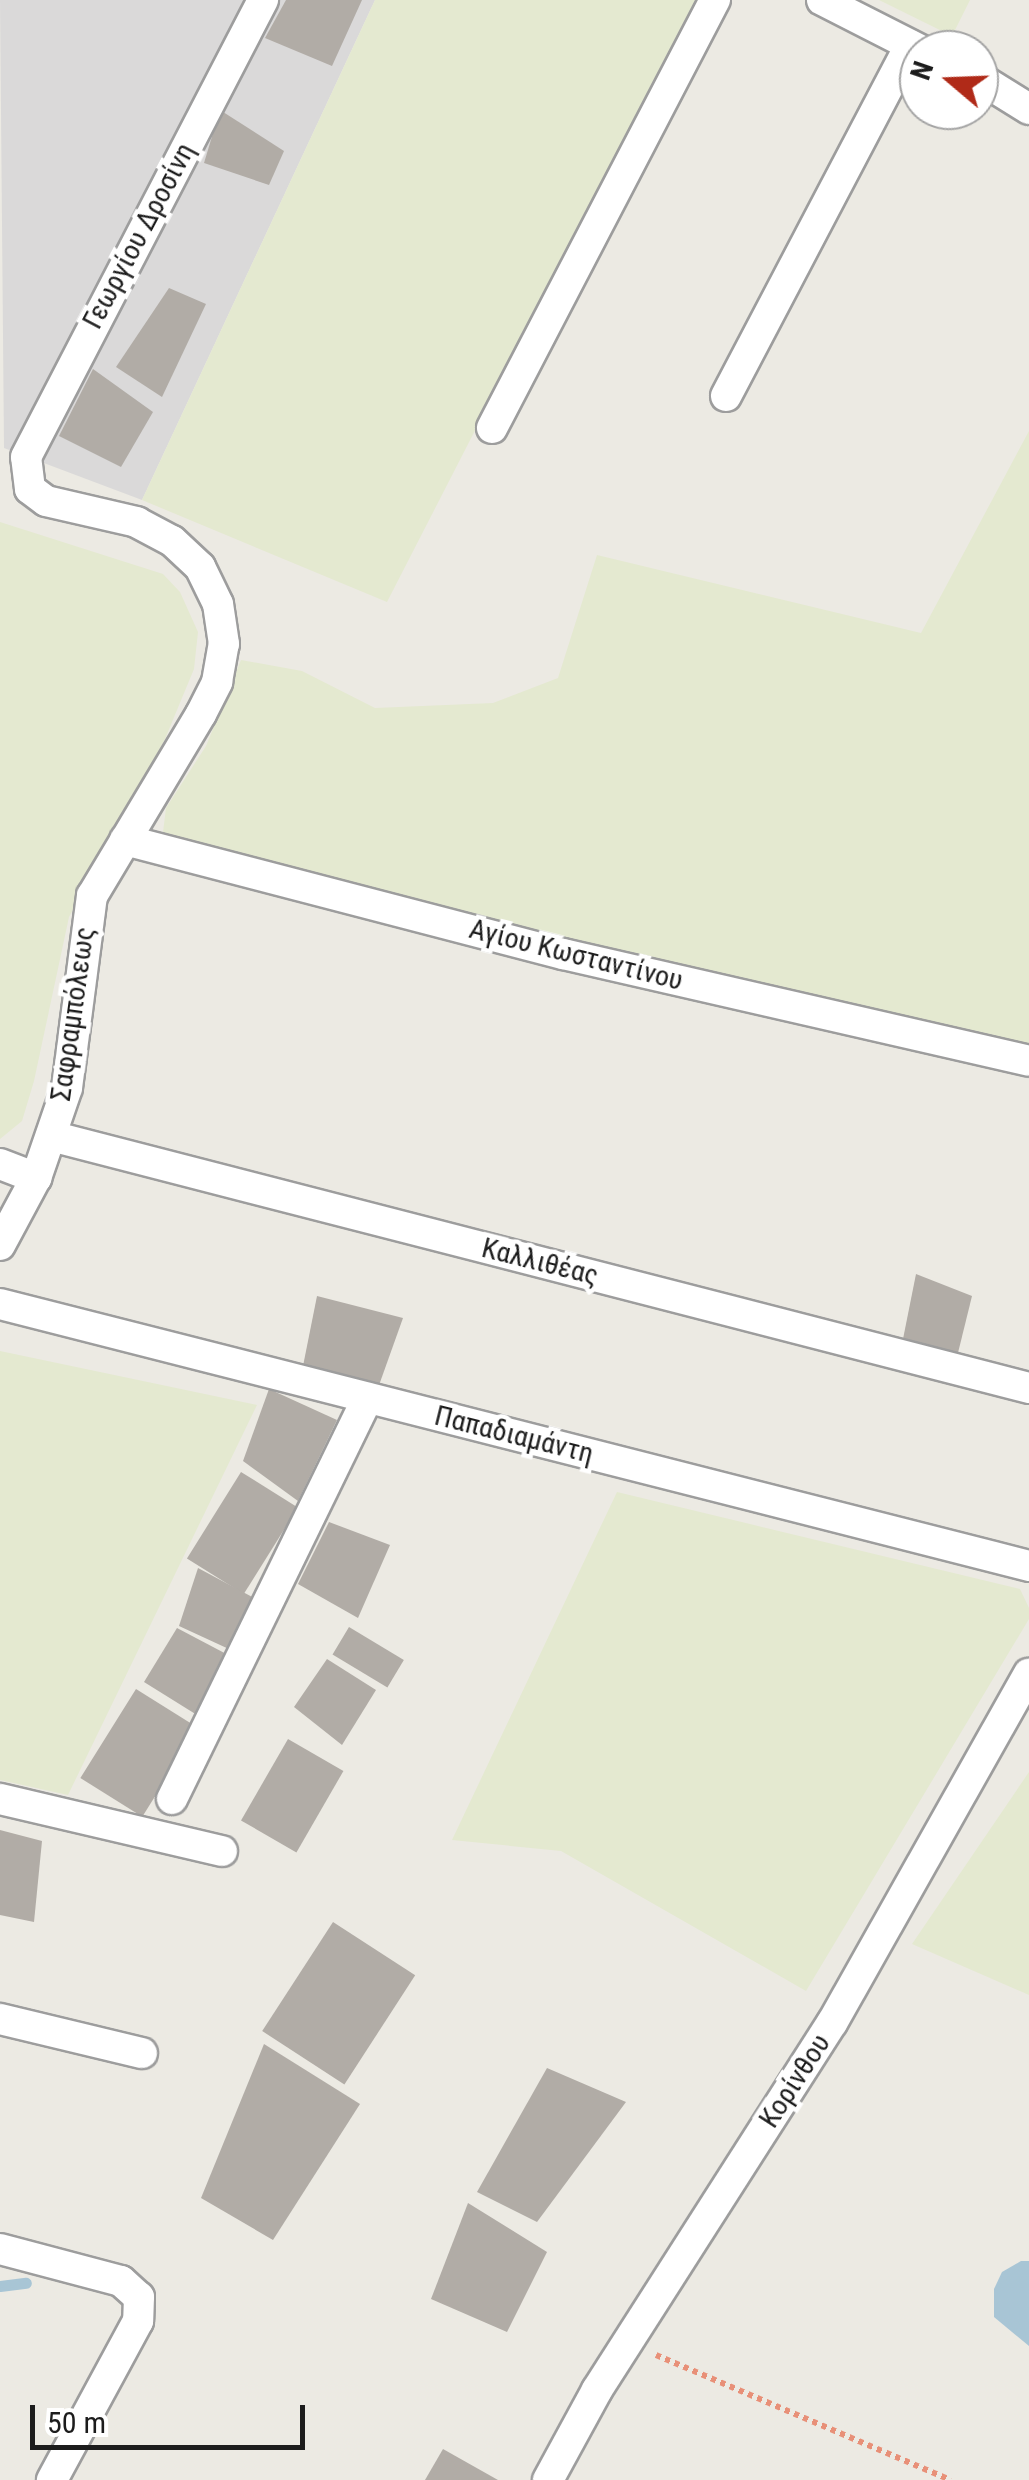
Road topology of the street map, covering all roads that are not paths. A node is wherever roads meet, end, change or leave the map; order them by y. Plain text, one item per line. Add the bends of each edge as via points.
1 (263, 0) edge
2 (715, 0) edge
3 (822, 0) edge
4 (899, 39) edge
5 (899, 77) edge
6 (999, 90) edge
7 (1029, 109) edge
8 (726, 396) dead end
9 (492, 428) dead end
10 (24, 475) joint
11 (125, 840) junction
12 (1029, 1061) edge
13 (51, 1136) junction
14 (0, 1164) edge
15 (36, 1178) junction
16 (0, 1245) edge
17 (0, 1304) edge
18 (1029, 1388) edge
19 (368, 1398) junction
20 (1029, 1566) edge
21 (1029, 1674) edge
22 (0, 1798) edge
23 (172, 1799) dead end
24 (222, 1851) dead end
25 (0, 2019) edge
26 (142, 2053) dead end
27 (0, 2248) edge
28 (52, 2480) edge
29 (548, 2480) edge

1 - 10 street, Γεωργίου Δροσίνη via 32,436
2 - 9 street
3 - 4 street
5 - 8 street
6 - 7 street
10 - 11 street, Σαφραμπόλεως via 46,501 137,522 172,540 200,568 218,604 224,644 218,682
11 - 12 street, Αγίου Κωσταντίνου via 563,954
11 - 13 street, Σαφραμπόλεως via 92,896 84,928 67,1088
13 - 15 street, Σαφραμπόλεως
13 - 18 street, Καλλιθέας
14 - 15 street
15 - 16 street, Σαφραμπόλεως
17 - 19 street, Παπαδιαμάντη
19 - 20 street, Παπαδιαμάντη
19 - 23 street
21 - 29 street, Κορίνθου via 832,2023 627,2343
22 - 24 street
25 - 26 street
27 - 28 street via 132,2287 141,2309

